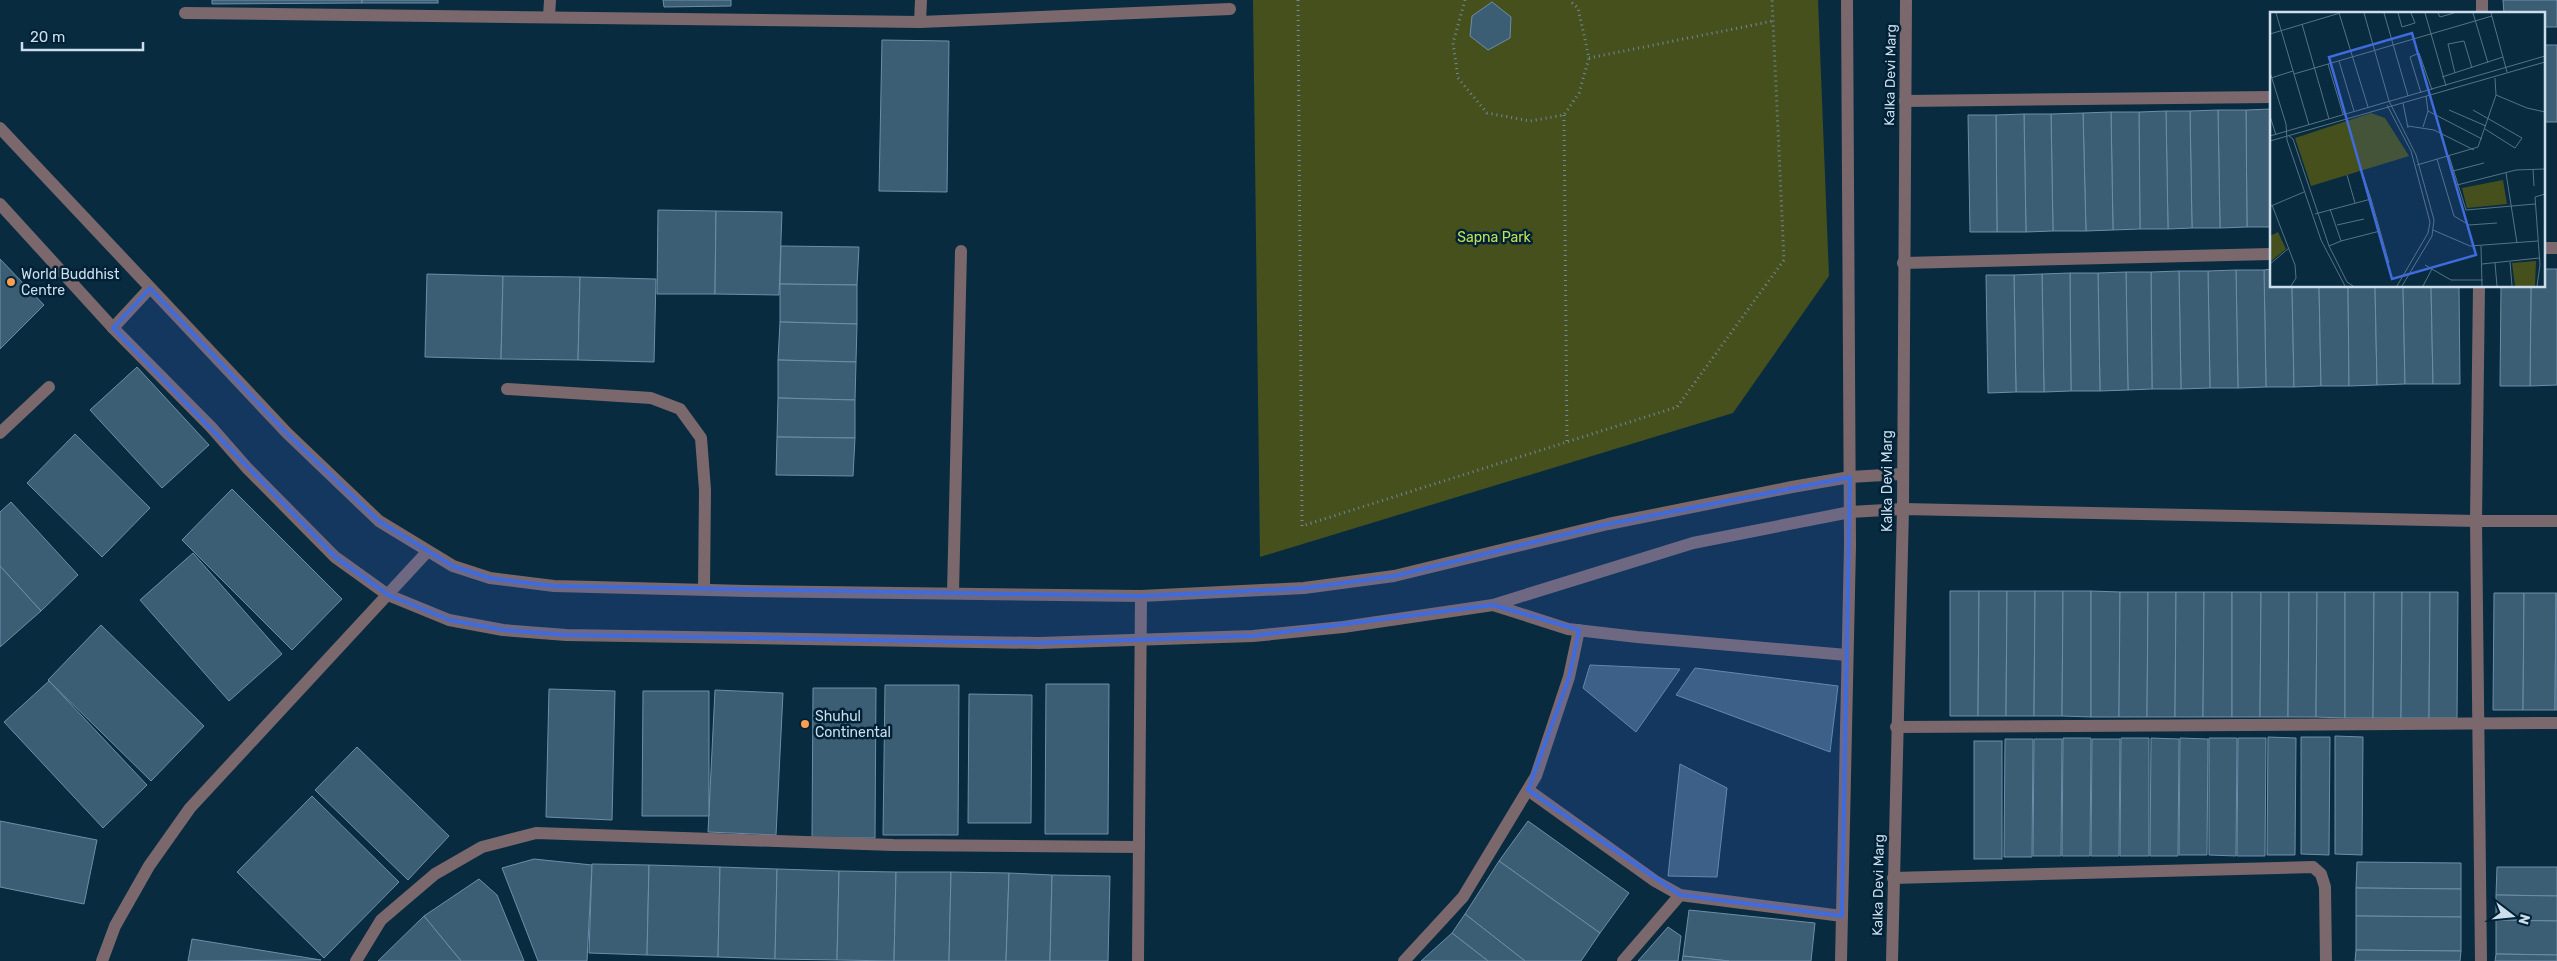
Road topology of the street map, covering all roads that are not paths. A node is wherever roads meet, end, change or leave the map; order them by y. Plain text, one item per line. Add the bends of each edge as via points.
1 (550, 0) edge
2 (921, 0) edge
3 (1847, 0) edge
4 (1906, 0) edge
5 (1230, 8) dead end
6 (186, 13) dead end
7 (550, 17) junction
8 (920, 22) junction
9 (2270, 97) edge
10 (1905, 101) junction
11 (0, 128) edge
12 (0, 204) edge
13 (2544, 248) edge
14 (2557, 248) edge
15 (961, 251) dead end
16 (2270, 254) edge
17 (1903, 264) junction
18 (150, 288) junction
19 (2479, 288) edge
20 (113, 328) junction
21 (49, 387) dead end
22 (508, 389) dead end
23 (0, 433) edge
24 (1901, 474) junction
25 (1850, 477) junction
26 (1902, 509) junction
27 (1850, 512) junction
28 (2557, 520) edge
29 (2476, 521) junction
30 (427, 552) junction
31 (704, 589) junction
32 (953, 593) junction
33 (388, 596) junction
34 (1141, 596) junction
35 (1493, 606) junction
36 (1579, 630) junction
37 (1141, 640) junction
38 (1847, 655) junction
39 (2480, 722) junction
40 (2557, 723) edge
41 (1896, 727) junction
42 (1528, 790) junction
43 (1139, 847) junction
44 (1893, 878) junction
45 (1680, 895) junction
46 (1842, 916) junction
47 (102, 961) edge
48 (356, 961) edge
49 (1138, 961) edge
50 (1404, 961) edge
51 (1623, 961) edge
52 (1841, 961) edge
53 (1892, 961) edge
54 (2326, 961) edge
55 (2481, 961) edge

1 - 7 street
2 - 8 street
3 - 25 street
4 - 10 street, Kalka Devi Marg
5 - 8 street
6 - 7 street
7 - 8 street
9 - 10 street
10 - 17 street, Kalka Devi Marg
11 - 18 street
12 - 20 street
13 - 14 street
15 - 32 street
16 - 17 street
17 - 24 street, Kalka Devi Marg
18 - 20 street
18 - 30 street via 287,433 379,521
19 - 29 street
20 - 33 street via 335,557
21 - 23 street
22 - 31 street via 651,398 680,410 701,438 705,490
24 - 25 street
24 - 26 street, Kalka Devi Marg
25 - 27 street
25 - 34 street via 1608,524 1394,576 1304,588
26 - 27 street
26 - 29 street
26 - 41 street, Kalka Devi Marg
27 - 35 street via 1693,543
27 - 38 street
28 - 29 street
29 - 39 street
30 - 31 street via 453,566 490,578 554,586
30 - 33 street
31 - 32 street
32 - 34 street
33 - 37 street via 449,620 503,630 566,635 1039,643
33 - 47 street via 190,808 149,866 115,926
34 - 37 street
35 - 36 street
35 - 37 street via 1253,636
36 - 38 street via 1637,638
36 - 42 street via 1569,677 1536,776
37 - 43 street
38 - 46 street
39 - 40 street
39 - 41 street
39 - 55 street
41 - 44 street, Kalka Devi Marg
42 - 45 street via 1655,881
42 - 50 street via 1463,897
43 - 48 street via 893,845 536,832 482,847 434,874 381,920
43 - 49 street
44 - 53 street, Kalka Devi Marg
44 - 54 street via 2313,867 2321,874 2324,887
45 - 46 street
45 - 51 street
46 - 52 street

